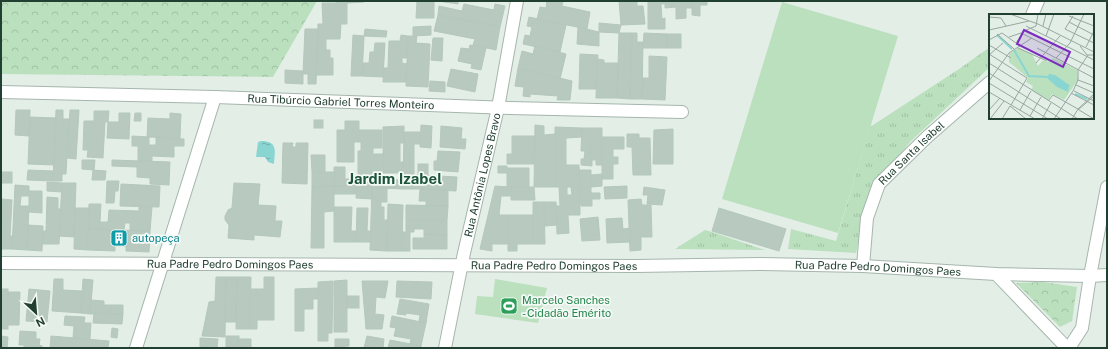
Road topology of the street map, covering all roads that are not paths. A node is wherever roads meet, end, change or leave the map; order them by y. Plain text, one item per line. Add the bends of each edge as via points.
1 (517, 1) edge
2 (1038, 1) edge
3 (1032, 14) edge
4 (989, 83) edge
5 (1, 92) edge
6 (215, 97) junction
7 (498, 108) junction
8 (682, 112) dead end
9 (1107, 187) edge
10 (1, 263) edge
11 (163, 263) junction
12 (462, 264) junction
13 (863, 266) junction
14 (996, 274) junction
15 (1107, 275) edge
16 (1090, 276) junction
17 (136, 348) edge
18 (445, 348) edge
19 (1068, 348) edge

1 - 7 street, Rua Antônia Lopes Bravo
2 - 3 street
4 - 13 street, Rua Santa Isabel via 927,137 879,184 867,218
5 - 6 street, Rua Tibúrcio Gabriel Torres Monteiro
6 - 7 street, Rua Tibúrcio Gabriel Torres Monteiro
6 - 11 street
7 - 8 street, Rua Tibúrcio Gabriel Torres Monteiro
7 - 12 street, Rua Antônia Lopes Bravo
9 - 16 street
10 - 11 street, Rua Padre Pedro Domingos Paes
11 - 12 street, Rua Padre Pedro Domingos Paes
11 - 17 street
12 - 13 street, Rua Padre Pedro Domingos Paes
12 - 18 street, Rua Antônia Lopes Bravo
13 - 14 street, Rua Padre Pedro Domingos Paes
14 - 16 street, Rua Padre Pedro Domingos Paes
14 - 19 street
15 - 16 street, Rua Padre Pedro Domingos Paes
16 - 19 street via 1082,328

